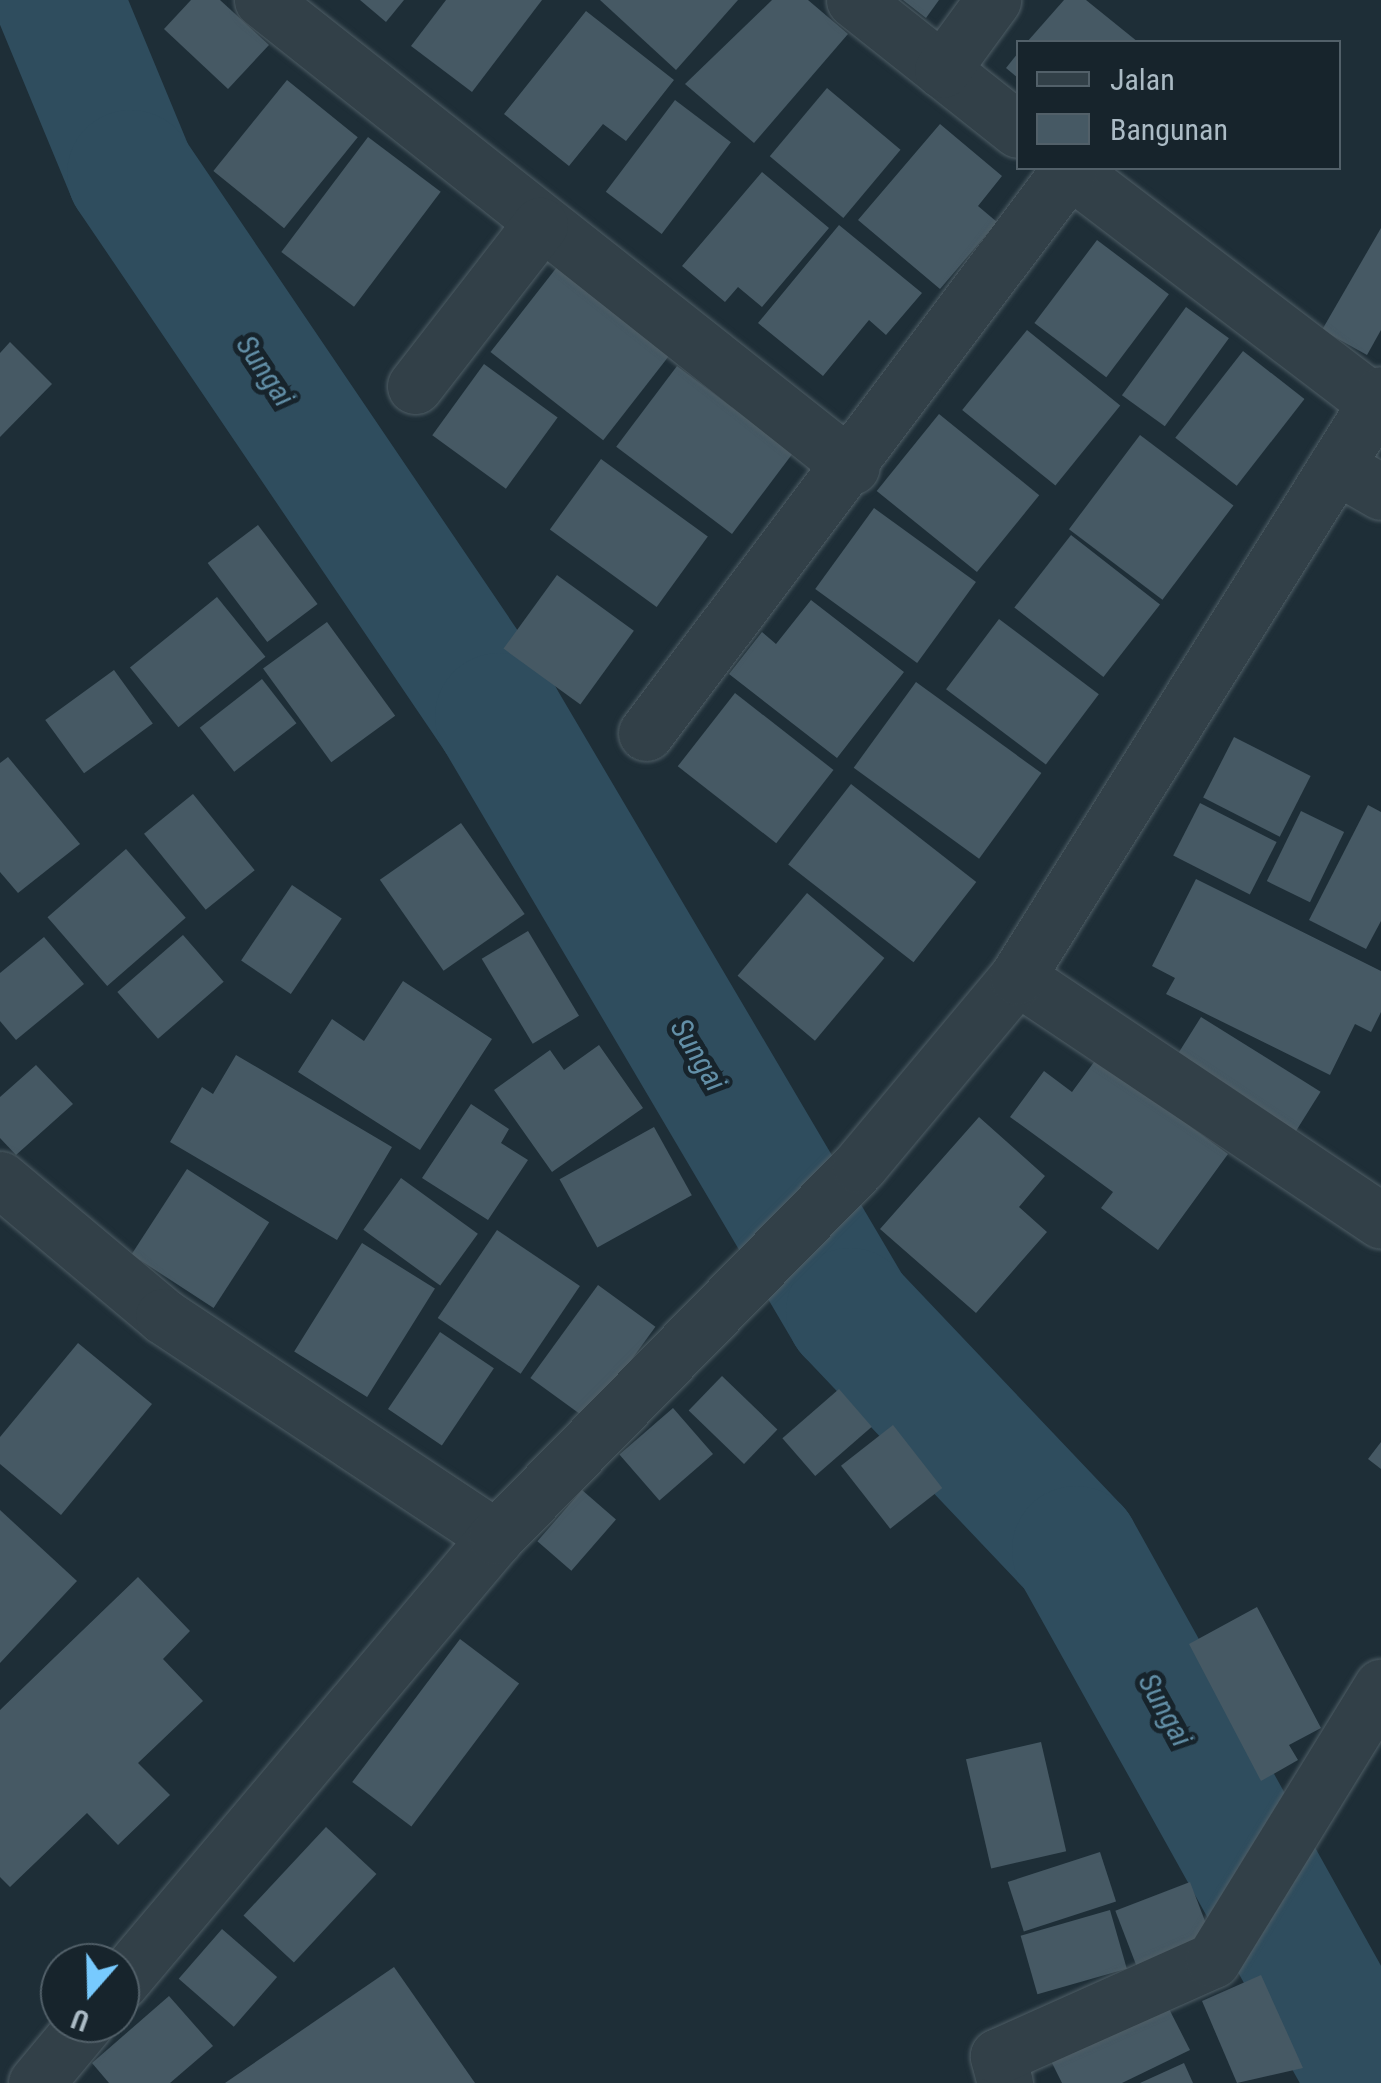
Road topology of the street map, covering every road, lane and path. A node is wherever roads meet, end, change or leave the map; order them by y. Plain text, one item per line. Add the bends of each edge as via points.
1 (262, 0) edge
2 (854, 0) edge
3 (993, 0) edge
4 (942, 70) junction
5 (1016, 128) edge
6 (1067, 170) edge
7 (1071, 170) edge
8 (540, 225) junction
9 (415, 386) dead end
10 (1378, 398) edge
11 (852, 467) junction
12 (1358, 479) edge
13 (646, 733) dead end
14 (1018, 977) junction
15 (0, 1179) edge
16 (1381, 1221) edge
17 (496, 1537) junction
18 (1381, 1687) edge
19 (140, 1959) edge
20 (69, 2043) edge
21 (36, 2083) edge
22 (1005, 2083) edge

1 - 8 street
2 - 4 street
3 - 4 street
4 - 5 street
6 - 11 street
7 - 10 street
8 - 9 street
8 - 11 street
10 - 12 street
11 - 13 street
12 - 14 street
14 - 16 street
14 - 17 street via 860,1165
15 - 17 street via 163,1316
17 - 19 street
18 - 22 street via 1213,1960 998,2056
20 - 21 street

